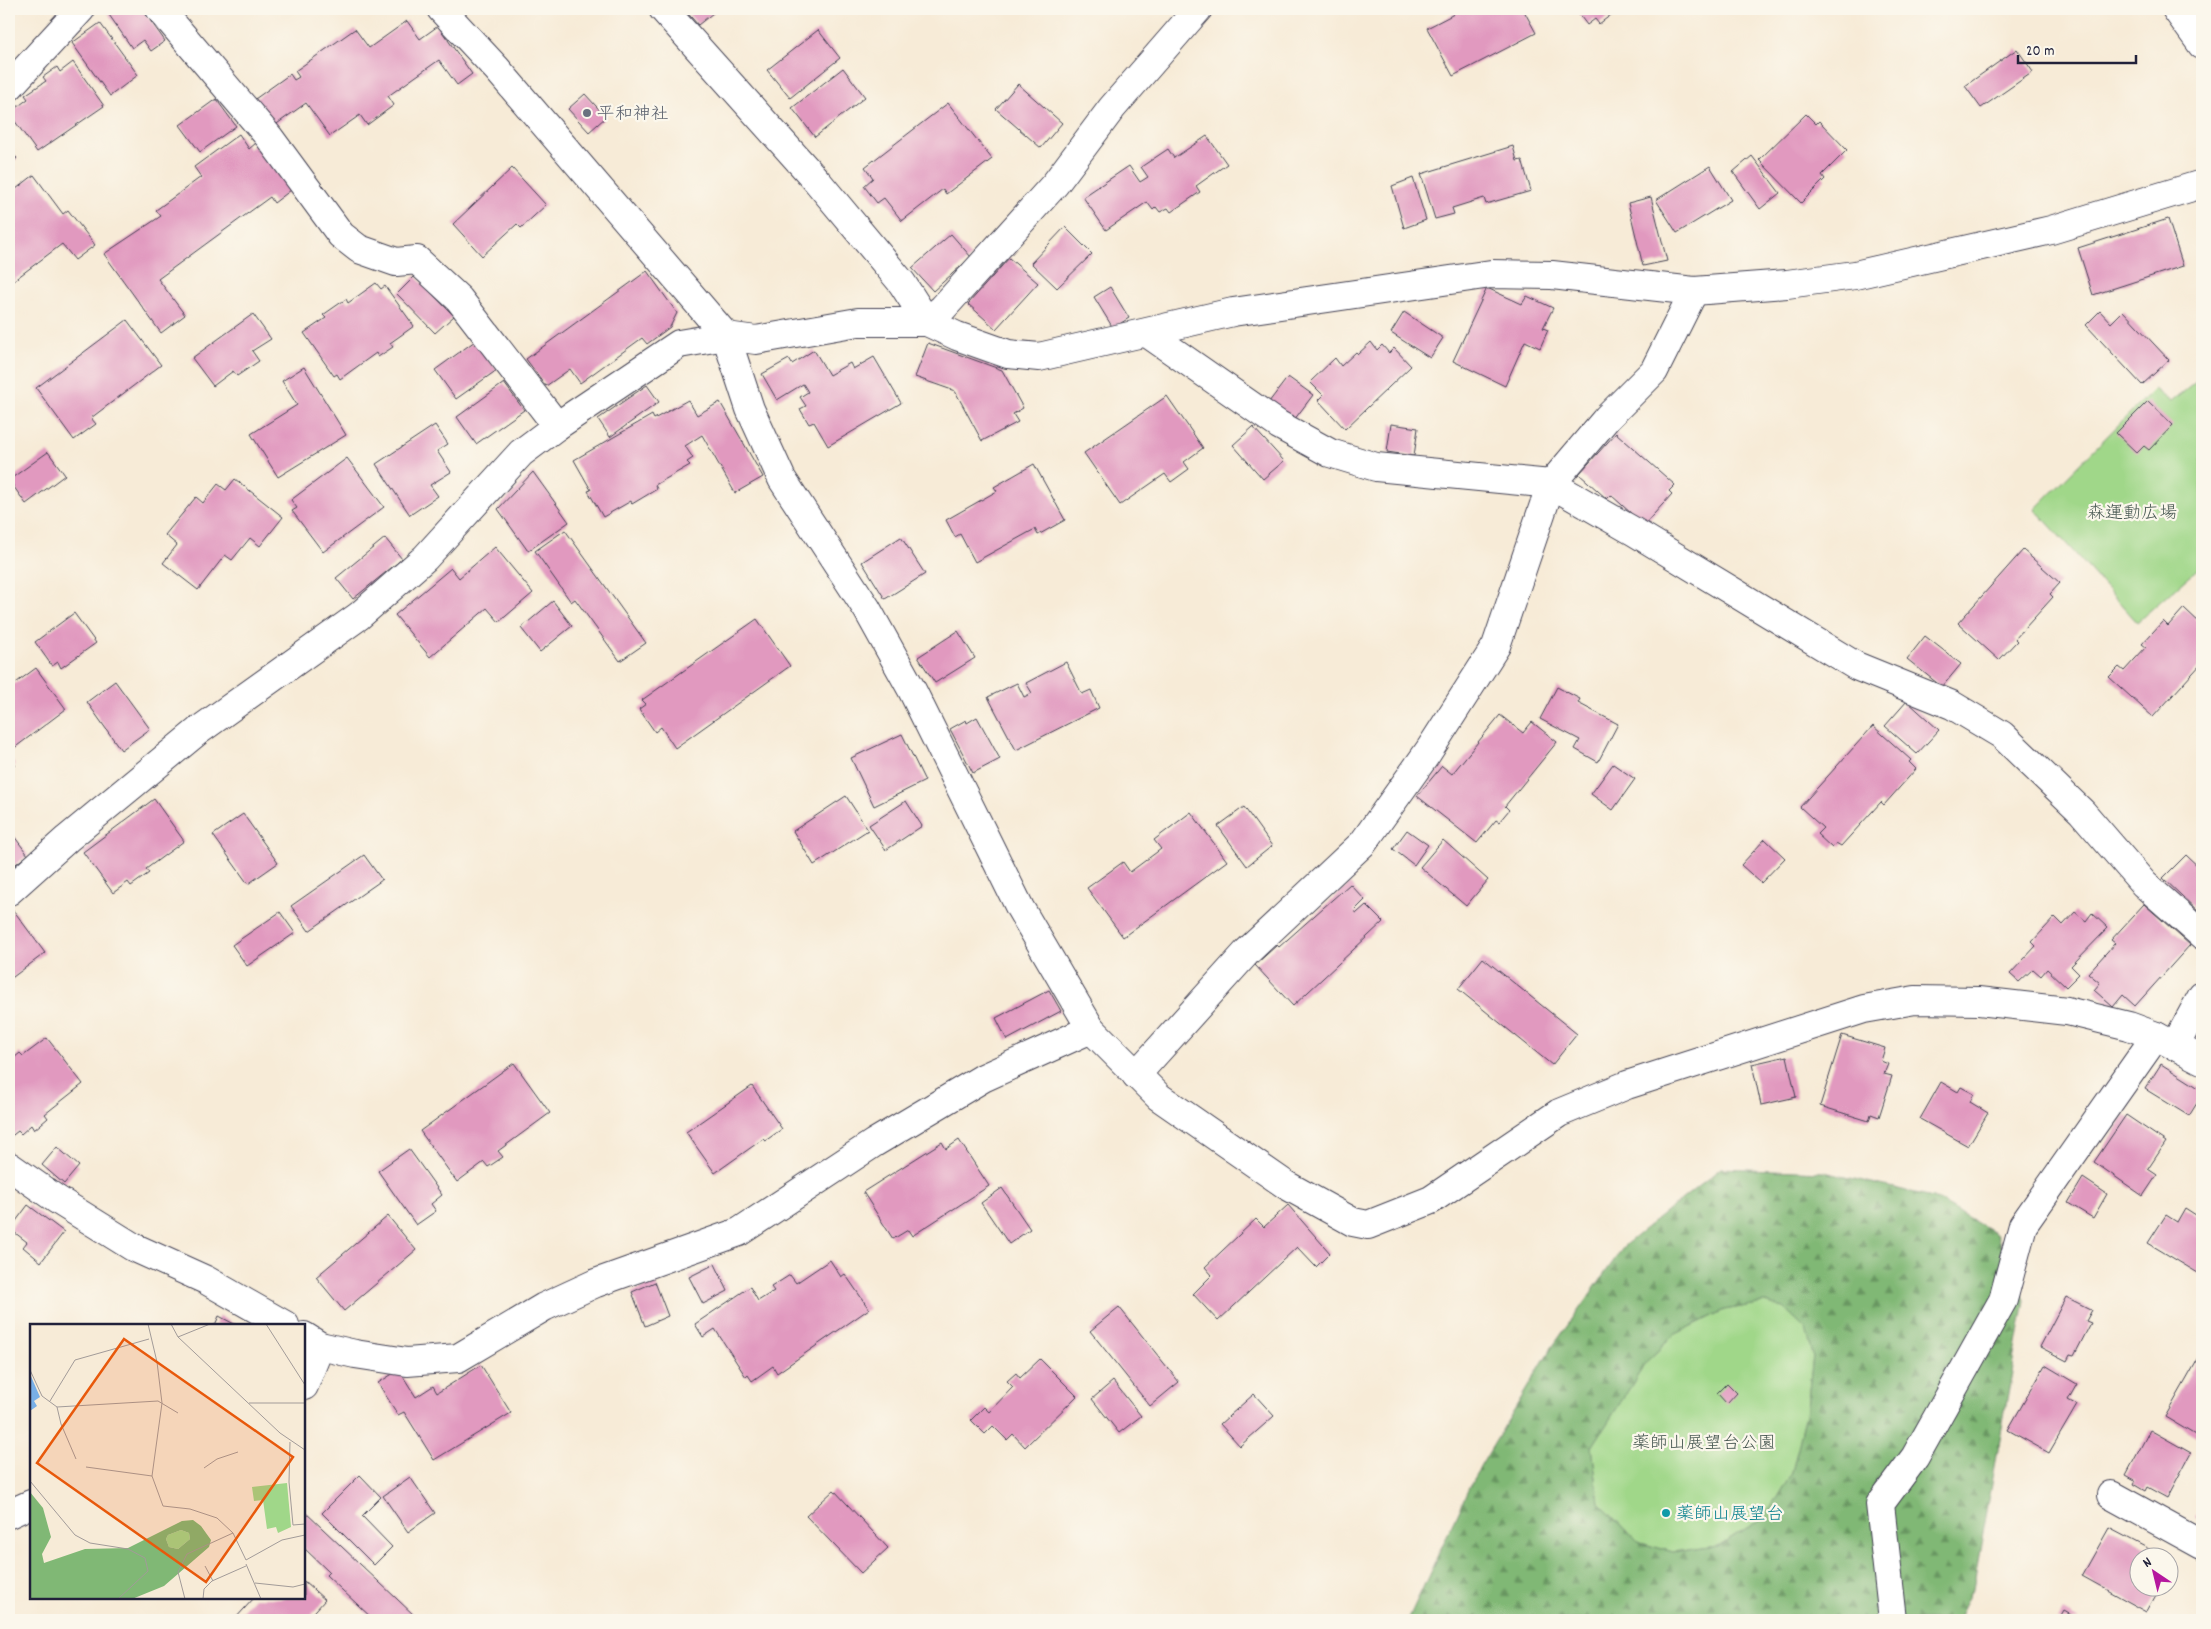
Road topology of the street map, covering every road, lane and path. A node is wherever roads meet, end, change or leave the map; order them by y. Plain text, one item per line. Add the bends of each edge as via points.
1 (81, 9) edge
2 (160, 9) edge
3 (441, 9) edge
4 (663, 9) edge
5 (1198, 9) edge
6 (2176, 9) edge
7 (2202, 45) edge
8 (9, 87) edge
9 (2202, 184) edge
10 (1694, 291) junction
11 (927, 322) junction
12 (1147, 333) junction
13 (726, 336) junction
14 (557, 426) junction
15 (1551, 484) junction
16 (9, 891) edge
17 (2202, 935) edge
18 (2202, 996) edge
19 (1091, 1029) junction
20 (2166, 1040) junction
21 (2202, 1060) edge
22 (1136, 1075) junction
23 (9, 1166) edge
24 (283, 1324) edge
25 (312, 1341) edge
26 (305, 1380) edge
27 (2112, 1495) dead end
28 (30, 1504) edge
29 (9, 1514) edge
30 (2202, 1545) edge
31 (1893, 1620) edge

1 - 8 street
2 - 14 street via 269,138 342,235 359,249 396,262 417,260 459,299
3 - 13 street via 497,69
4 - 11 street via 823,188 902,283
5 - 11 street via 1112,108 1055,184
6 - 7 street
9 - 10 street via 2051,230 1856,275
10 - 12 street via 1552,275 1491,274 1233,312
10 - 15 street via 1654,371 1607,418
11 - 12 street via 1008,354 1039,357
11 - 13 street via 858,322 756,340
12 - 15 street via 1279,426 1330,454 1376,467
13 - 14 street via 679,344
13 - 19 street via 750,409 782,479 867,609 912,690 1020,908
14 - 16 street via 522,453 426,558 359,616 198,731
15 - 17 street via 1856,666 1952,706 2002,735 2082,812 2144,884
15 - 22 street via 1496,646 1428,752 1363,843 1248,952
18 - 20 street
19 - 22 street
19 - 25 street via 983,1078 874,1143 739,1232 596,1283 544,1307 458,1358 407,1362 356,1354
20 - 21 street
20 - 22 street via 2130,1026 2067,1011 1980,1001 1915,1000 1864,1009 1627,1084 1559,1113 1431,1200 1368,1224 1353,1222 1286,1185 1159,1097
20 - 31 street via 2023,1225 2003,1300 1914,1457 1880,1504
23 - 24 street via 132,1246 206,1280
25 - 26 street
27 - 30 street
28 - 29 street

